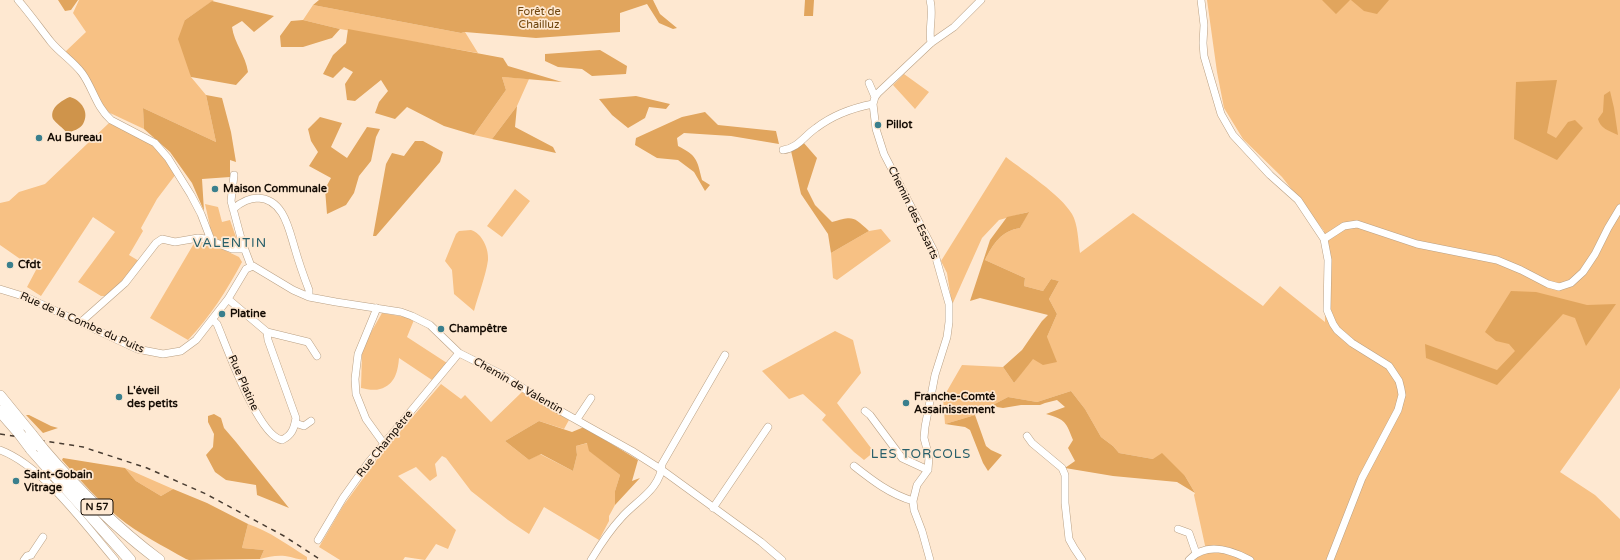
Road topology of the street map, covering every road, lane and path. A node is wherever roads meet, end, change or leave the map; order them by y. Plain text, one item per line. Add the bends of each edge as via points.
1 (18, 0) edge
2 (930, 0) edge
3 (981, 0) edge
4 (1201, 0) edge
5 (931, 43) junction
6 (869, 84) dead end
7 (874, 100) junction
8 (783, 150) dead end
9 (234, 175) dead end
10 (1620, 208) edge
11 (233, 209) junction
12 (205, 227) junction
13 (198, 238) junction
14 (1324, 239) junction
15 (211, 240) junction
16 (244, 249) junction
17 (251, 266) junction
18 (0, 289) edge
19 (309, 296) junction
20 (228, 299) junction
21 (377, 308) junction
22 (213, 320) junction
23 (81, 322) junction
24 (267, 332) junction
25 (460, 353) junction
26 (725, 355) dead end
27 (317, 356) dead end
28 (591, 398) dead end
29 (1, 401) edge
30 (865, 411) dead end
31 (577, 419) junction
32 (311, 421) dead end
33 (295, 423) junction
34 (768, 427) dead end
35 (1027, 436) dead end
36 (384, 444) junction
37 (36, 449) junction
38 (0, 450) edge
39 (854, 466) dead end
40 (662, 470) junction
41 (928, 470) junction
42 (78, 500) junction
43 (913, 501) junction
44 (713, 508) junction
45 (1178, 529) dead end
46 (42, 537) dead end
47 (318, 540) dead end
48 (1196, 553) junction
49 (33, 558) edge
50 (24, 560) edge
51 (115, 560) edge
52 (130, 560) edge
53 (148, 560) edge
54 (159, 560) edge
55 (591, 560) edge
56 (782, 560) edge
57 (930, 560) edge
58 (1082, 560) edge
59 (1190, 560) edge
60 (1250, 560) edge
61 (1330, 560) edge

1 - 12 street via 51,42 80,70 106,116 155,143 168,158 191,195
2 - 5 street
3 - 5 street via 954,27
4 - 14 street via 1204,56 1221,114 1233,135 1270,175 1298,200
5 - 7 street
6 - 7 street, Chemin des Essarts
7 - 8 street via 834,117 816,127 795,146
7 - 41 street, Chemin des Essarts via 876,129 884,154 934,251 949,304 947,337 935,375 924,438 929,457
9 - 11 street via 231,200
10 - 14 street via 1582,272 1571,283 1559,287 1497,260 1417,244 1357,224 1344,226
11 - 16 street
11 - 19 street via 245,201 256,198 265,198 277,206 285,218
12 - 13 street
12 - 15 street
13 - 15 street
13 - 23 street via 174,242 159,240 125,283
14 - 61 street via 1328,260 1327,301 1330,318 1345,337 1389,366 1399,381 1402,395 1398,410 1357,488
15 - 16 street via 232,249
16 - 17 street
17 - 19 street via 257,267 293,290
17 - 20 street, Rue de la Combe du Puits via 246,269
18 - 23 street, Rue de la Combe du Puits via 26,297
19 - 21 street
20 - 22 street, Rue de la Combe du Puits
20 - 24 street
21 - 25 street via 408,314 430,325
21 - 36 street via 358,354 355,379 356,394 366,419
22 - 23 street, Rue de la Combe du Puits via 186,348 163,354 137,349
22 - 33 street, Rue Platine via 260,420 275,437 282,440 288,437
24 - 27 street via 308,342
24 - 33 street via 296,418
25 - 31 street, Chemin de Valentin
25 - 36 street, Rue Champêtre
26 - 40 street via 662,464
28 - 31 street
29 - 37 highway, N 57, bridge via 30,434
29 - 37 highway, N 57, bridge via 19,434
30 - 41 street via 902,458
31 - 40 street, Chemin de Valentin
32 - 33 street via 304,426
34 - 44 street
35 - 58 street via 1062,468 1065,475 1069,539
36 - 47 street, Rue Champêtre via 343,498
37 - 42 highway, N 57
37 - 54 highway, N 57 via 64,473 105,515
38 - 51 street via 12,455 50,486
39 - 43 street via 872,481 894,494
40 - 44 street, Chemin de Valentin
40 - 55 street via 653,487 622,516
41 - 43 street via 917,485
42 - 52 highway
42 - 53 highway, N 57
43 - 57 street
44 - 56 street, Chemin de Valentin
45 - 48 street via 1189,534
46 - 49 street
48 - 59 street
48 - 60 street via 1209,549 1227,550
49 - 50 street via 27,556

